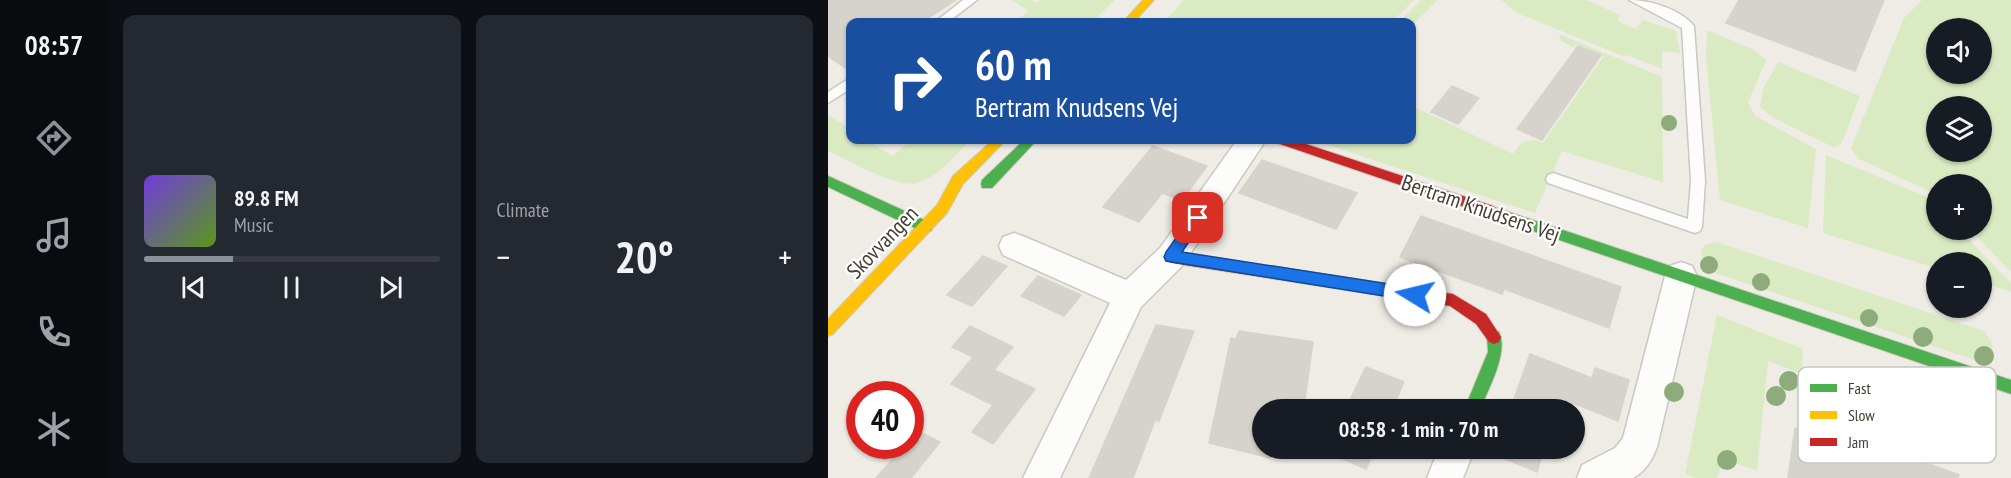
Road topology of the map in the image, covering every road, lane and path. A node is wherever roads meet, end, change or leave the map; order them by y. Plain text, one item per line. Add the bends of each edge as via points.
1 (971, 0) edge
2 (1149, 0) edge
3 (1635, 0) edge
4 (946, 18) edge
5 (1132, 18) edge
6 (846, 85) edge
7 (829, 95) edge
8 (996, 144) edge
9 (1027, 144) edge
10 (1249, 144) edge
11 (1293, 144) edge
12 (1553, 179) dead end
13 (828, 181) edge
14 (942, 209) junction
15 (926, 227) junction
16 (1014, 246) dead end
17 (1171, 257) junction
18 (1681, 276) junction
19 (1130, 297) junction
20 (828, 329) edge
21 (1952, 367) edge
22 (1996, 382) edge
23 (2011, 387) edge
24 (1476, 399) edge
25 (1453, 459) edge
26 (1636, 470) edge
27 (1041, 478) edge
28 (1445, 478) edge
29 (1595, 478) edge

1 - 4 lane
2 - 5 street
3 - 12 lane via 1688,26 1698,181 1695,227
6 - 7 lane
8 - 14 street, Skovvangen via 958,180
9 - 14 street, Skovvangen via 981,190
10 - 17 street
11 - 18 street, Bertram Knudsens Vej
13 - 15 street
14 - 15 street, Skovvangen
15 - 20 street, Skovvangen
16 - 19 street
17 - 19 street
17 - 24 street via 1453,300 1480,316 1497,348
18 - 21 street, Bertram Knudsens Vej
18 - 26 street
19 - 27 street
22 - 23 street, Bertram Knudsens Vej
25 - 28 street
26 - 29 street

